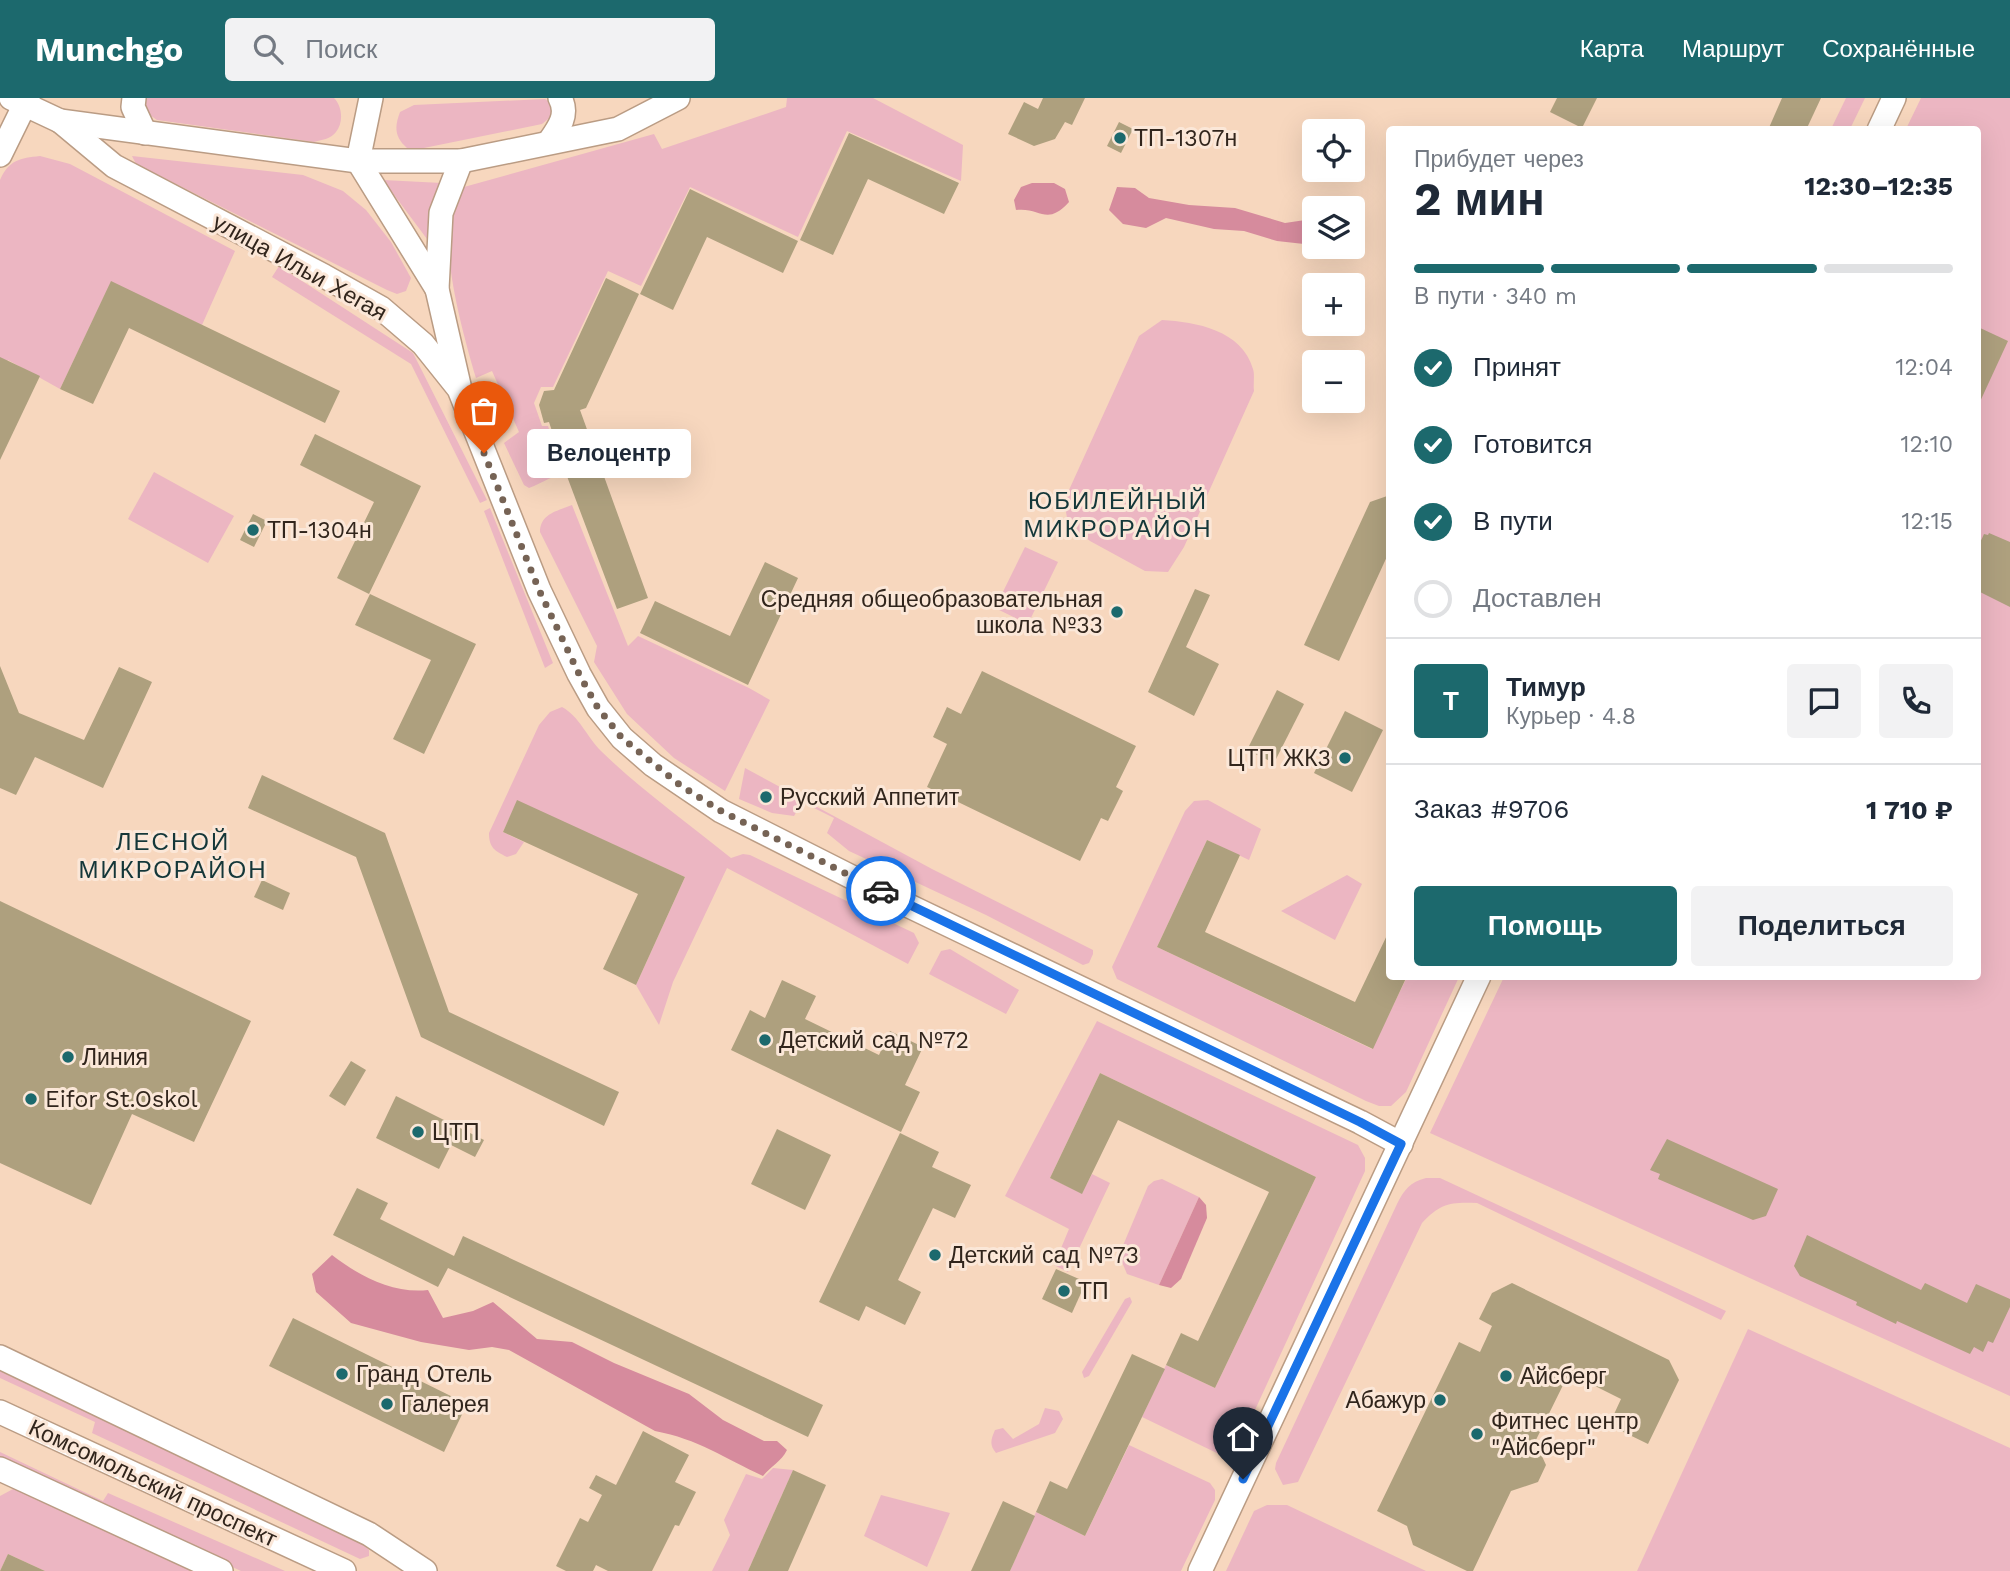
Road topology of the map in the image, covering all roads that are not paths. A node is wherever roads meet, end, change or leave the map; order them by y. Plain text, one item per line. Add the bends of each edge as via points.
1 (134, 98) edge
2 (371, 98) edge
3 (560, 98) edge
4 (678, 98) edge
5 (1894, 98) edge
6 (21, 100) edge
7 (60, 121) junction
8 (1881, 126) edge
9 (145, 132) junction
10 (550, 142) junction
11 (0, 155) edge
12 (358, 161) junction
13 (461, 161) junction
14 (437, 289) junction
15 (459, 388) junction
16 (1477, 980) edge
17 (1401, 1144) junction
18 (0, 1356) edge
19 (0, 1412) edge
20 (0, 1469) edge
21 (221, 1571) edge
22 (344, 1571) edge
23 (425, 1571) edge
24 (1200, 1571) edge

1 - 9 main road via 132,107
2 - 12 main road
3 - 10 main road via 562,124
4 - 10 main road via 618,129
5 - 8 main road
6 - 7 main road, улица Ильи Хегая
6 - 11 main road
7 - 9 main road
7 - 15 main road, улица Ильи Хегая via 114,166 381,308 423,345
9 - 12 main road
10 - 13 main road
12 - 13 main road
12 - 14 main road
13 - 14 main road via 441,213
14 - 15 main road
15 - 17 main road, улица Ильи Хегая via 539,590 579,674 622,738 653,765 721,811
16 - 17 main road
17 - 24 main road
18 - 23 main road via 369,1534
19 - 22 main road, Комсомольский проспект
20 - 21 main road

